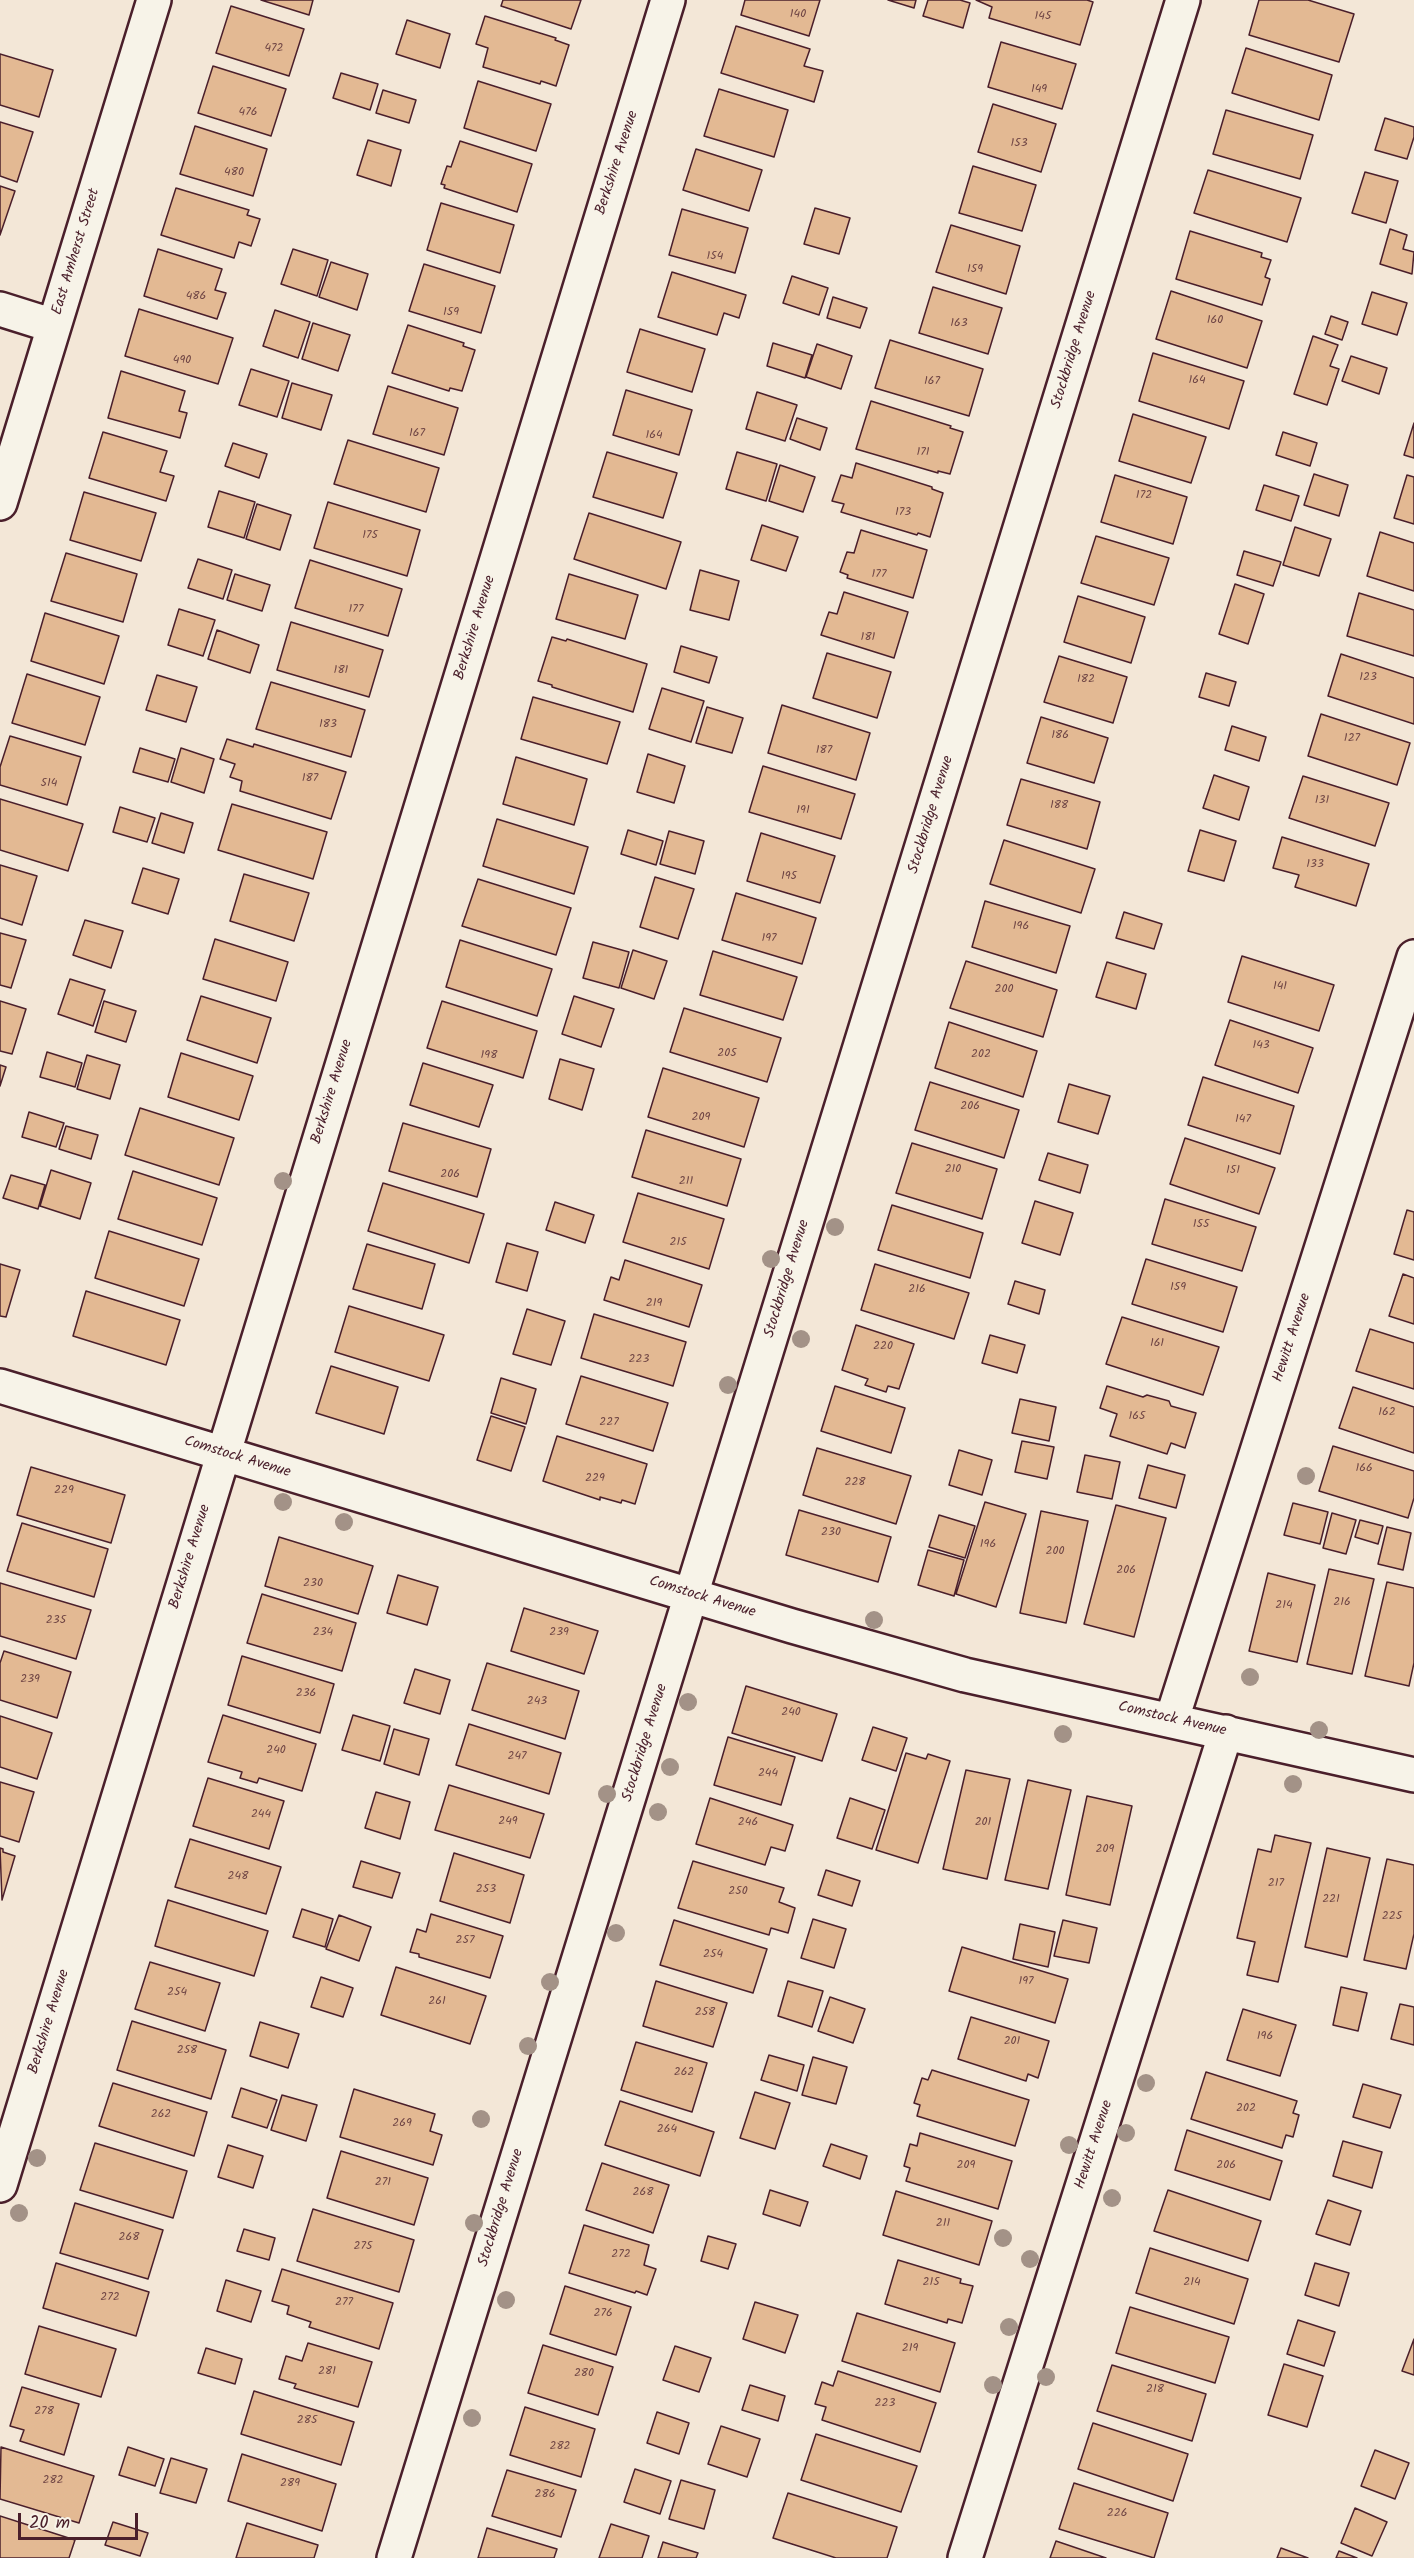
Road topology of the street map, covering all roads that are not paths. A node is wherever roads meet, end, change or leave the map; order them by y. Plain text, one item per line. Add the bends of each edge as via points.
1 (154, 0) edge
2 (668, 0) edge
3 (1183, 0) edge
4 (0, 309) edge
5 (54, 326) junction
6 (0, 503) edge
7 (1414, 957) edge
8 (0, 1386) edge
9 (223, 1453) junction
10 (691, 1595) junction
11 (1172, 1719) junction
12 (1226, 1732) junction
13 (1414, 1774) edge
14 (0, 2185) edge
15 (394, 2558) edge
16 (965, 2558) edge

1 - 5 street, East Amherst Street
2 - 9 street, Berkshire Avenue
3 - 10 street, Stockbridge Avenue
4 - 5 street
5 - 6 street, East Amherst Street
7 - 11 street, Hewitt Avenue
8 - 9 street, Comstock Avenue
9 - 10 street, Comstock Avenue
9 - 14 street, Berkshire Avenue
10 - 11 street, Comstock Avenue via 965,1675
10 - 15 street, Stockbridge Avenue
11 - 12 street, Comstock Avenue
12 - 13 street, Comstock Avenue
12 - 16 street, Hewitt Avenue

